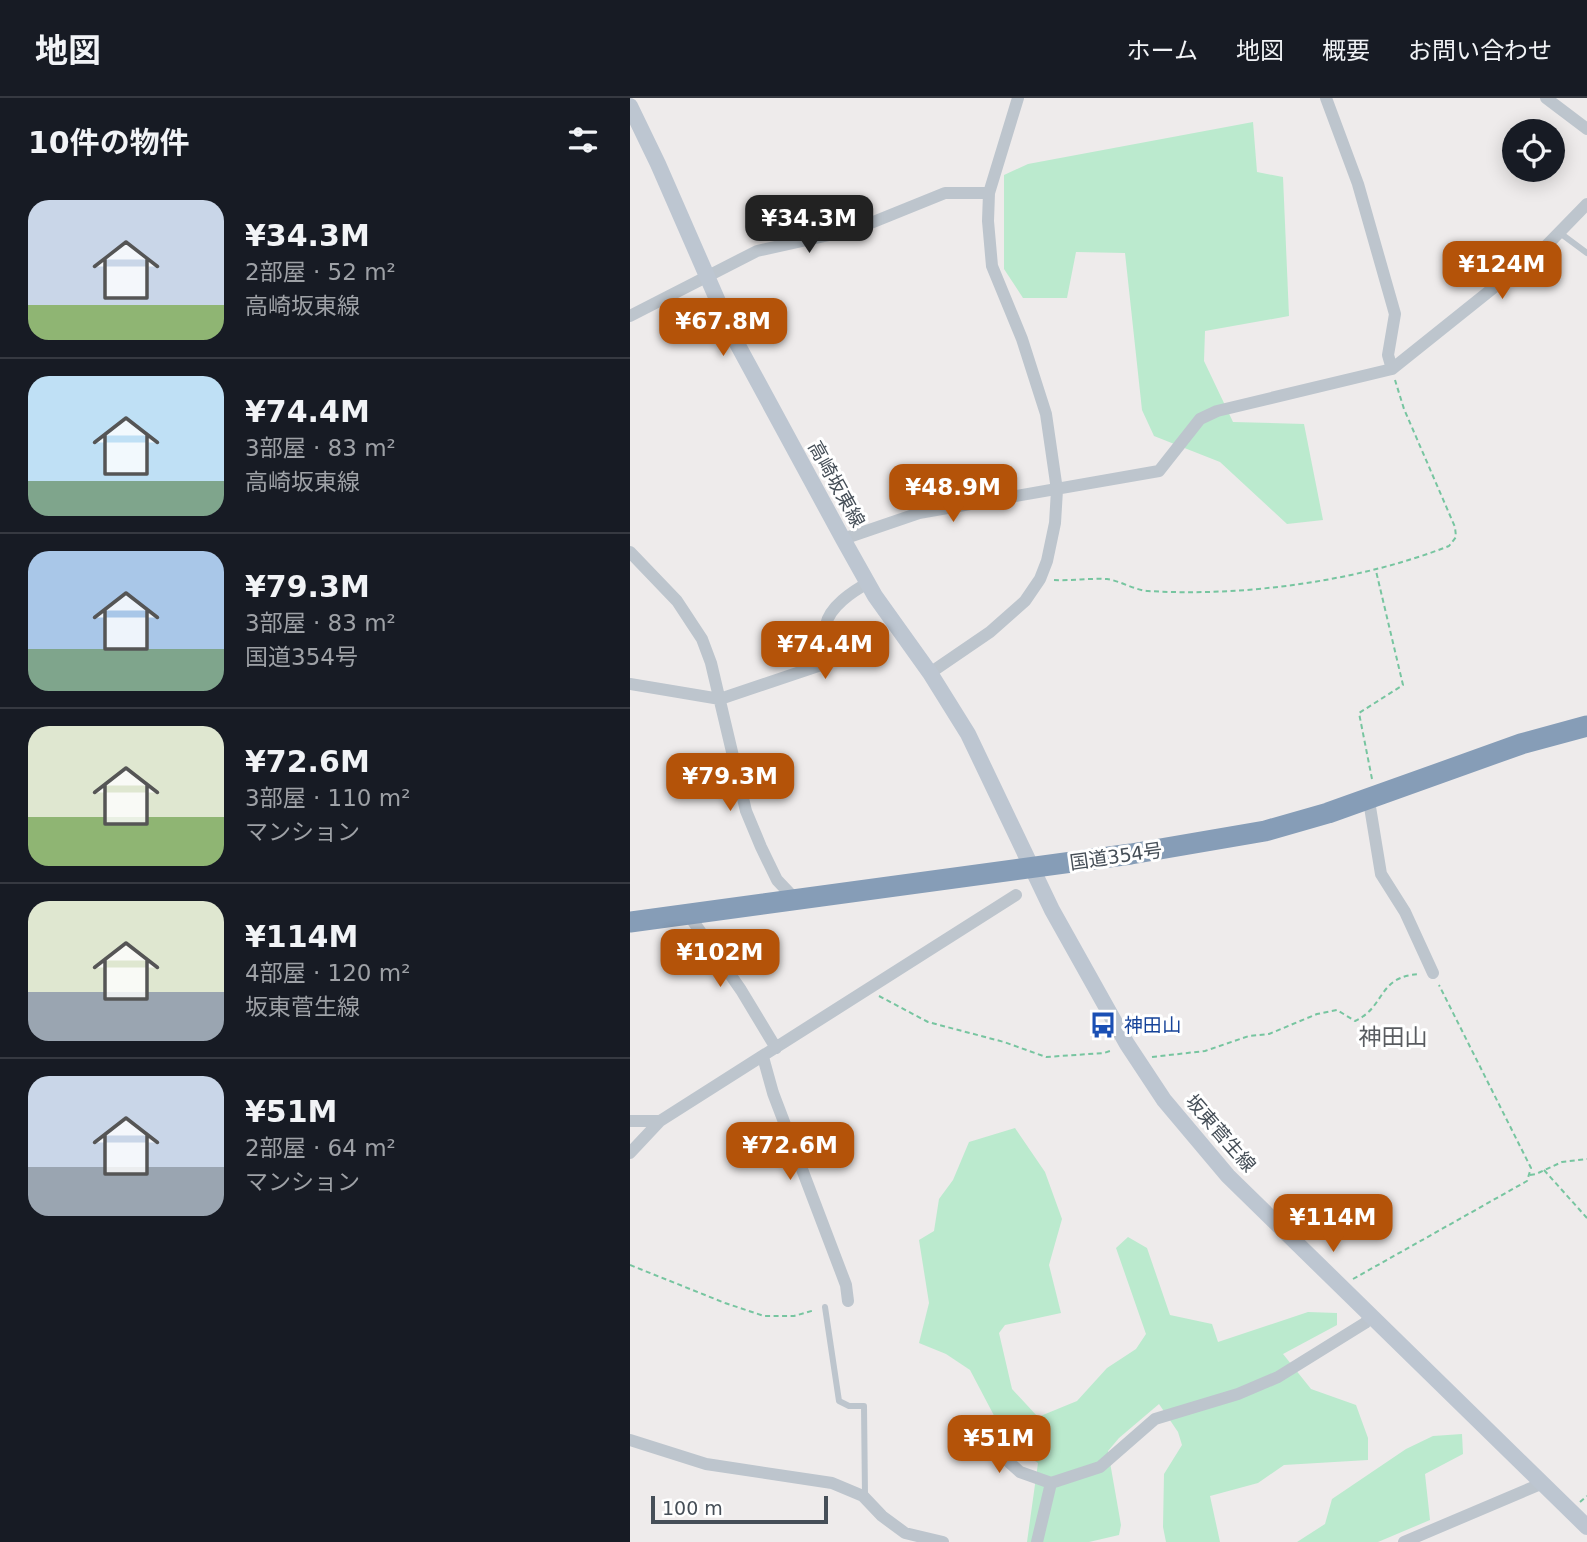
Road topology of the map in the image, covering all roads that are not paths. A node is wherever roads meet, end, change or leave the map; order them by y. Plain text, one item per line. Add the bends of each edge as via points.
1 (1018, 98) edge
2 (1326, 98) edge
3 (1546, 98) edge
4 (630, 106) edge
5 (1587, 130) edge
6 (989, 193) junction
7 (1587, 204) edge
8 (1560, 233) junction
9 (1587, 253) edge
10 (707, 274) junction
11 (630, 316) edge
12 (1392, 369) junction
13 (1057, 490) junction
14 (843, 540) junction
15 (630, 552) edge
16 (868, 583) junction
17 (930, 673) junction
18 (630, 684) edge
19 (720, 699) junction
20 (1587, 726) edge
21 (1371, 797) junction
22 (1033, 868) junction
23 (1016, 895) dead end
24 (796, 900) junction
25 (688, 914) junction
26 (630, 922) edge
27 (1433, 972) road end
28 (776, 1048) junction
29 (763, 1057) junction
30 (630, 1121) edge
31 (660, 1121) junction
32 (630, 1153) edge
33 (848, 1301) dead end
34 (825, 1307) road end
35 (1372, 1315) junction
36 (984, 1424) dead end
37 (630, 1440) edge
38 (1051, 1483) junction
39 (1543, 1483) junction
40 (865, 1499) junction
41 (1587, 1527) edge
42 (943, 1542) edge
43 (1037, 1542) edge
44 (1404, 1542) edge

1 - 6 street
2 - 12 street via 1358,184 1395,314 1388,355
3 - 5 street
4 - 10 main road, 高崎坂東線
6 - 10 street via 945,193 856,229 757,251
6 - 13 street via 992,266 1046,414
7 - 8 street
8 - 9 lane
8 - 12 street
10 - 11 street
10 - 14 main road, 高崎坂東線 via 734,338
12 - 13 street via 1216,411 1200,419 1159,471
13 - 14 street via 919,513
13 - 17 street via 1055,523 1040,579 990,632
14 - 16 main road, 高崎坂東線
15 - 19 street via 694,625
16 - 17 main road, 高崎坂東線
16 - 19 street via 830,614 825,624 825,658 818,666
17 - 22 main road, 高崎坂東線 via 973,744
18 - 19 street
19 - 24 street via 746,811 778,880
20 - 21 highway, 国道354号 via 1521,744
21 - 22 highway, 国道354号 via 1265,831
21 - 27 street via 1381,874
22 - 24 highway, 国道354号
22 - 35 main road, 坂東菅生線 via 1127,1044 1192,1135 1228,1176
23 - 28 street
24 - 25 highway, 国道354号
25 - 26 highway, 国道354号
25 - 28 street
28 - 29 street
29 - 31 street
29 - 33 street
30 - 31 street
31 - 32 street
34 - 40 lane via 839,1401 864,1406
35 - 38 street via 1278,1377 1155,1419 1100,1467
35 - 39 main road, 坂東菅生線
36 - 38 street via 998,1451 1020,1472
37 - 40 street via 706,1464 832,1483
38 - 43 street
39 - 41 main road, 坂東菅生線
39 - 44 street
40 - 42 street via 905,1533

